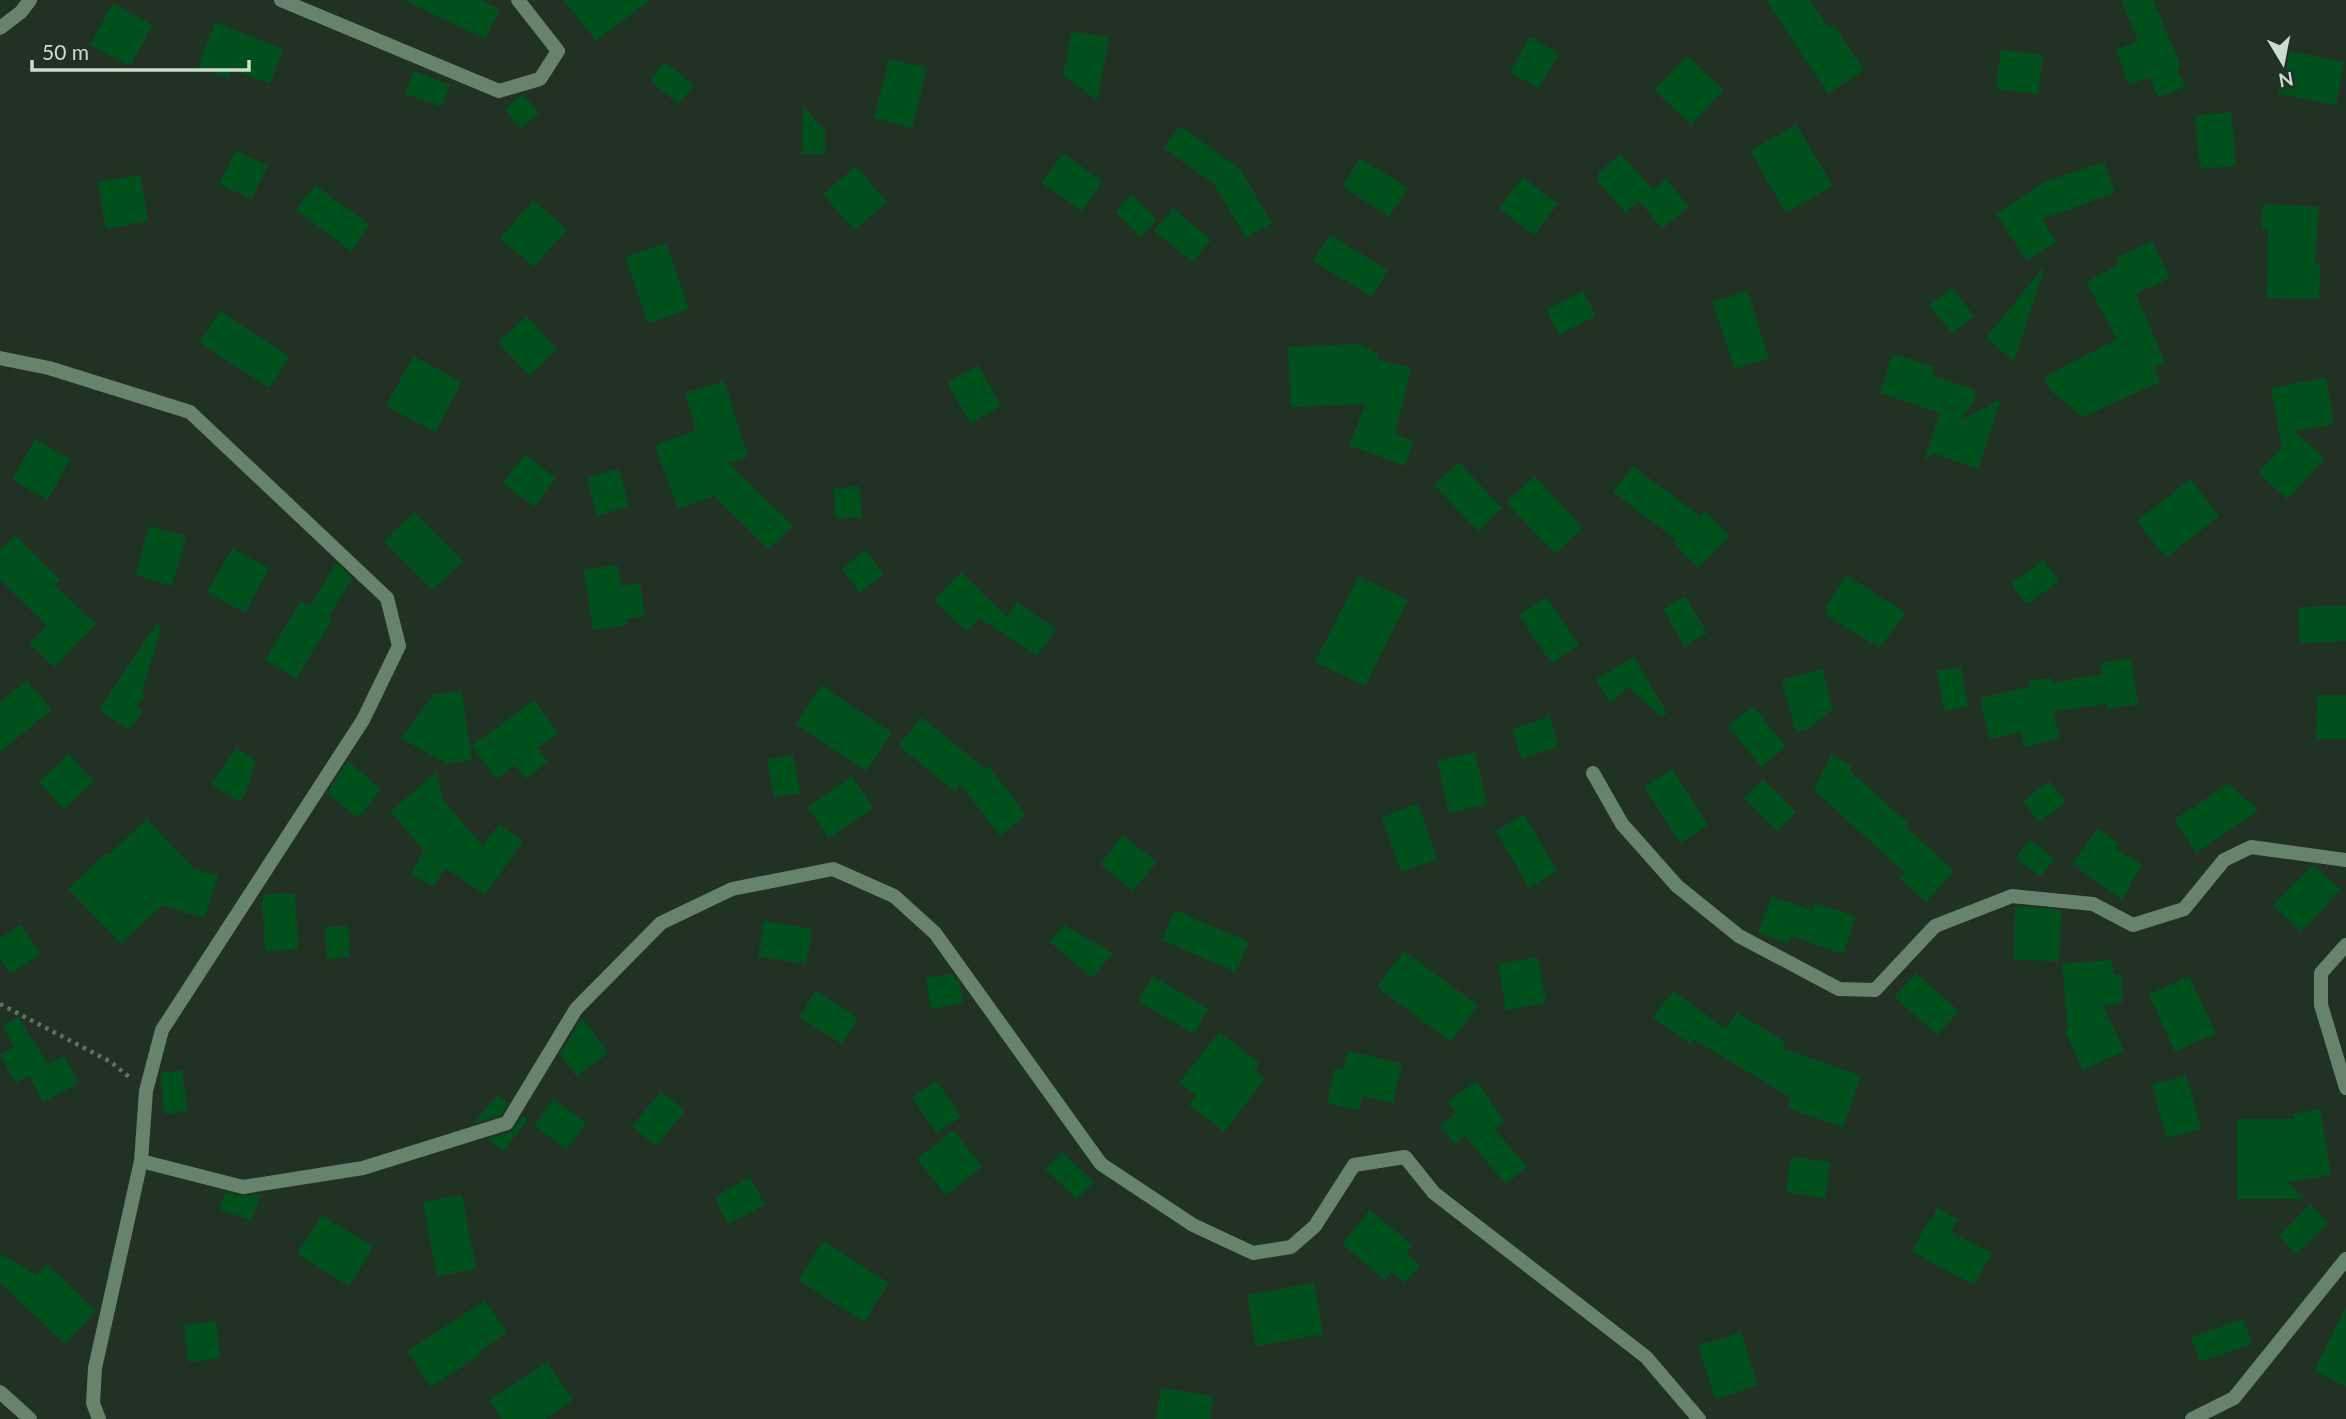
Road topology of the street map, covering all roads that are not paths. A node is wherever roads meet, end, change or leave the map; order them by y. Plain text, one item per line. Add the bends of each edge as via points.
1 (30, 0) edge
2 (281, 0) edge
3 (518, 0) edge
4 (0, 28) edge
5 (0, 358) edge
6 (1593, 773) dead end
7 (2346, 860) edge
8 (2346, 945) edge
9 (2346, 1088) edge
10 (141, 1161) junction
11 (2346, 1259) edge
12 (0, 1392) edge
13 (30, 1419) edge
14 (99, 1419) edge
15 (1699, 1419) edge
16 (2192, 1419) edge

1 - 4 street
2 - 3 street via 499,92 540,79 558,51
5 - 10 street via 49,368 190,412 387,598 399,646 363,720 162,1030 146,1091
6 - 7 street via 1622,824 1677,886 1738,936 1839,989 1875,990 1935,926 2012,896 2093,904 2133,925 2184,909 2224,860 2251,847
8 - 9 street via 2321,973 2321,1006
10 - 14 street via 95,1368 93,1403
10 - 15 street via 243,1188 363,1168 507,1123 576,1009 661,923 732,889 833,869 894,896 934,933 1101,1164 1192,1225 1253,1253 1291,1247 1315,1226 1354,1165 1405,1157 1434,1193 1646,1357
11 - 16 street via 2234,1398
12 - 13 street

